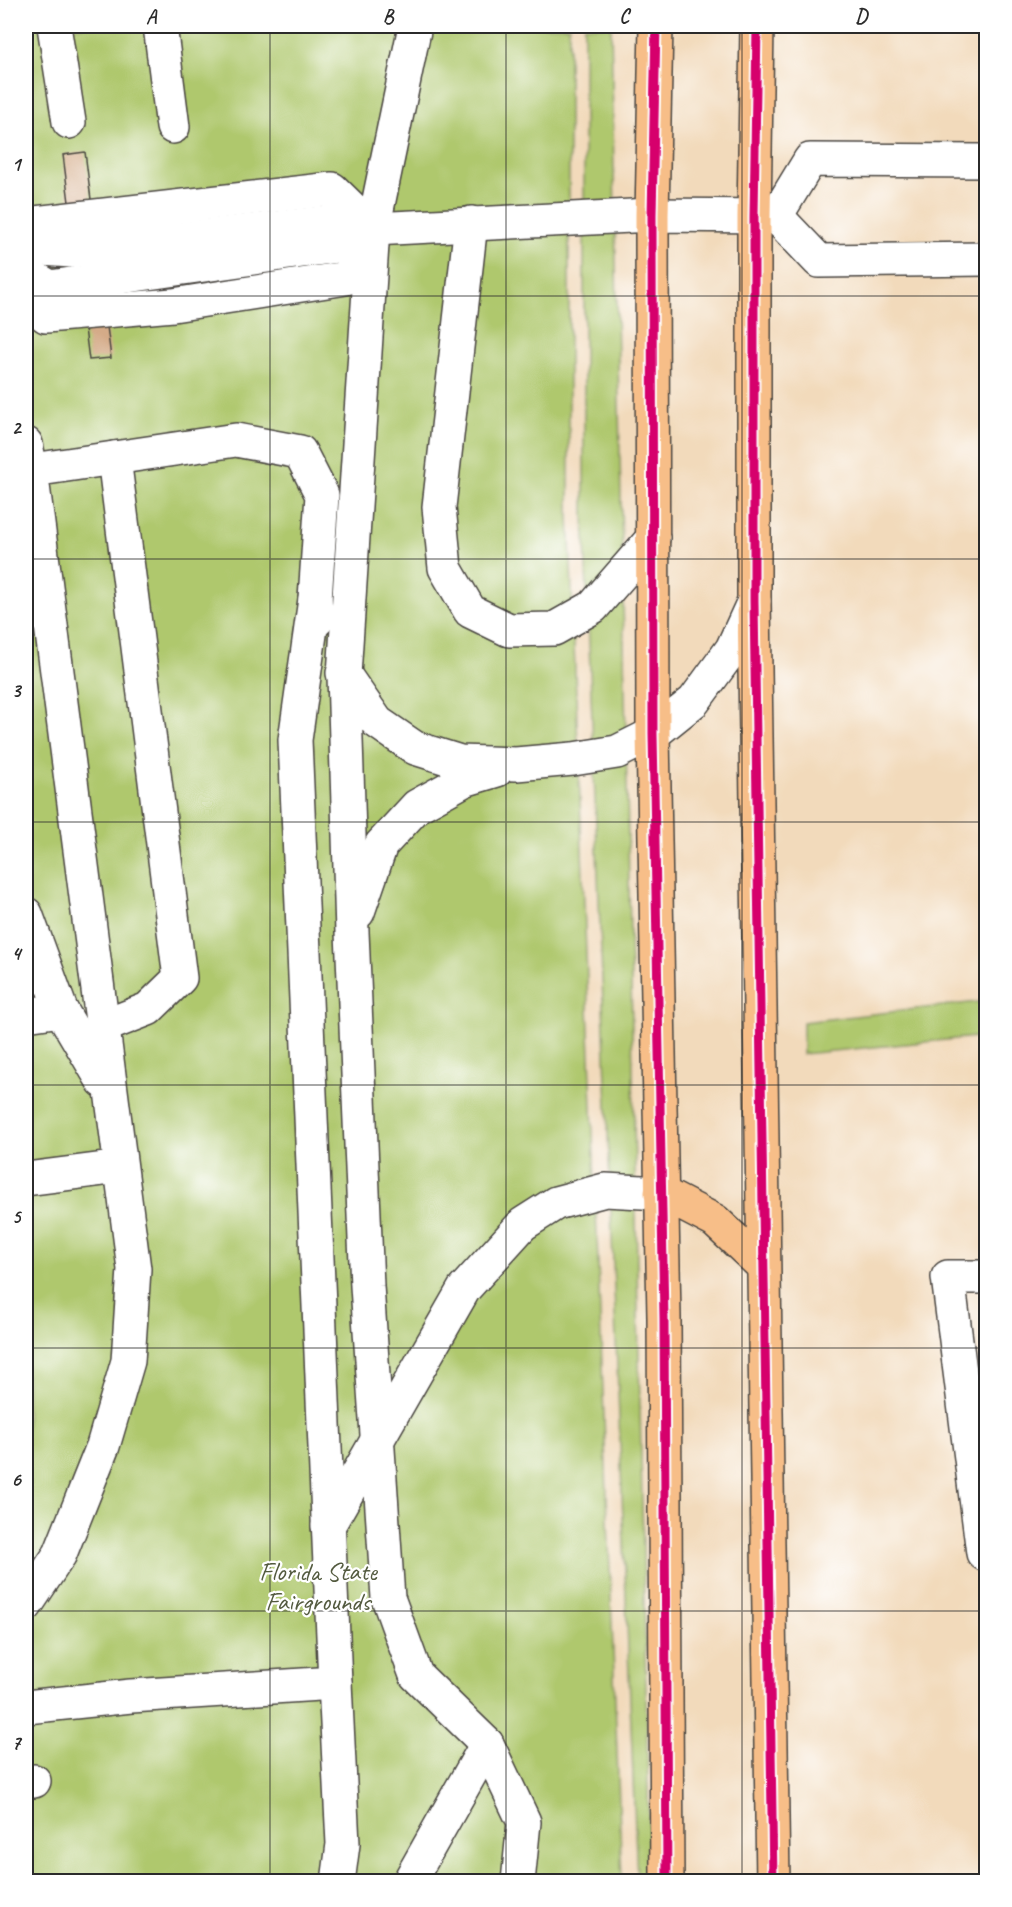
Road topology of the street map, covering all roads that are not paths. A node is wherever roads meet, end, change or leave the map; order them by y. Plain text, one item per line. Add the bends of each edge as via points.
1 (54, 26) edge
2 (160, 26) edge
3 (415, 26) edge
4 (656, 26) edge
5 (757, 26) edge
6 (69, 122) dead end
7 (173, 127) dead end
8 (987, 161) edge
9 (652, 215) junction
10 (765, 216) junction
11 (471, 223) junction
12 (26, 224) edge
13 (373, 229) junction
14 (26, 248) edge
15 (987, 259) edge
16 (26, 273) edge
17 (26, 301) edge
18 (114, 458) junction
19 (27, 462) edge
20 (653, 538) junction
21 (315, 599) junction
22 (754, 601) junction
23 (344, 675) junction
24 (653, 734) junction
25 (516, 764) junction
26 (26, 914) edge
27 (351, 932) junction
28 (61, 1010) junction
29 (26, 1015) edge
30 (102, 1027) junction
31 (110, 1093) junction
32 (120, 1167) junction
33 (26, 1179) edge
34 (661, 1193) junction
35 (763, 1266) junction
36 (987, 1277) edge
37 (377, 1440) junction
38 (328, 1526) junction
39 (987, 1555) edge
40 (26, 1605) edge
41 (334, 1683) junction
42 (26, 1707) edge
43 (487, 1744) junction
44 (338, 1881) edge
45 (409, 1881) edge
46 (518, 1881) edge
47 (667, 1881) edge
48 (773, 1881) edge

1 - 6 street
2 - 7 street
3 - 13 street
4 - 9 main road
5 - 10 main road
8 - 10 street via 810,160
9 - 10 street
9 - 11 street
9 - 20 main road
10 - 15 street via 819,261
10 - 22 main road
11 - 13 street
11 - 20 street via 440,507 445,568 470,611 509,630 554,629 593,607
12 - 13 street via 332,189
13 - 14 street via 339,221 72,250
13 - 16 street via 344,245 50,287
13 - 17 street via 346,278 173,305 46,316
13 - 23 street
18 - 19 street
18 - 21 street via 236,440 300,452 322,495
18 - 30 street via 180,978 148,1009
19 - 30 street
20 - 24 main road
21 - 23 street via 319,637
21 - 38 street via 295,740
22 - 24 street via 732,649 694,701
22 - 35 main road
23 - 25 street via 377,722 415,748 460,762
23 - 27 street
24 - 25 street via 617,752
24 - 34 main road
25 - 27 street via 464,780 417,806 381,845
26 - 28 street
27 - 37 street
28 - 29 street
28 - 31 street
30 - 31 street
31 - 32 street
32 - 33 street
32 - 40 street via 134,1269 128,1361 103,1446 60,1554
34 - 35 main road via 715,1221
34 - 37 street via 605,1190 556,1203 523,1224 464,1289
34 - 47 main road
35 - 48 main road
36 - 39 street via 948,1277 983,1553
37 - 38 street
37 - 43 street via 388,1598 416,1675
38 - 41 street
41 - 42 street
41 - 44 street via 343,1845
43 - 45 street
43 - 46 street via 524,1822

